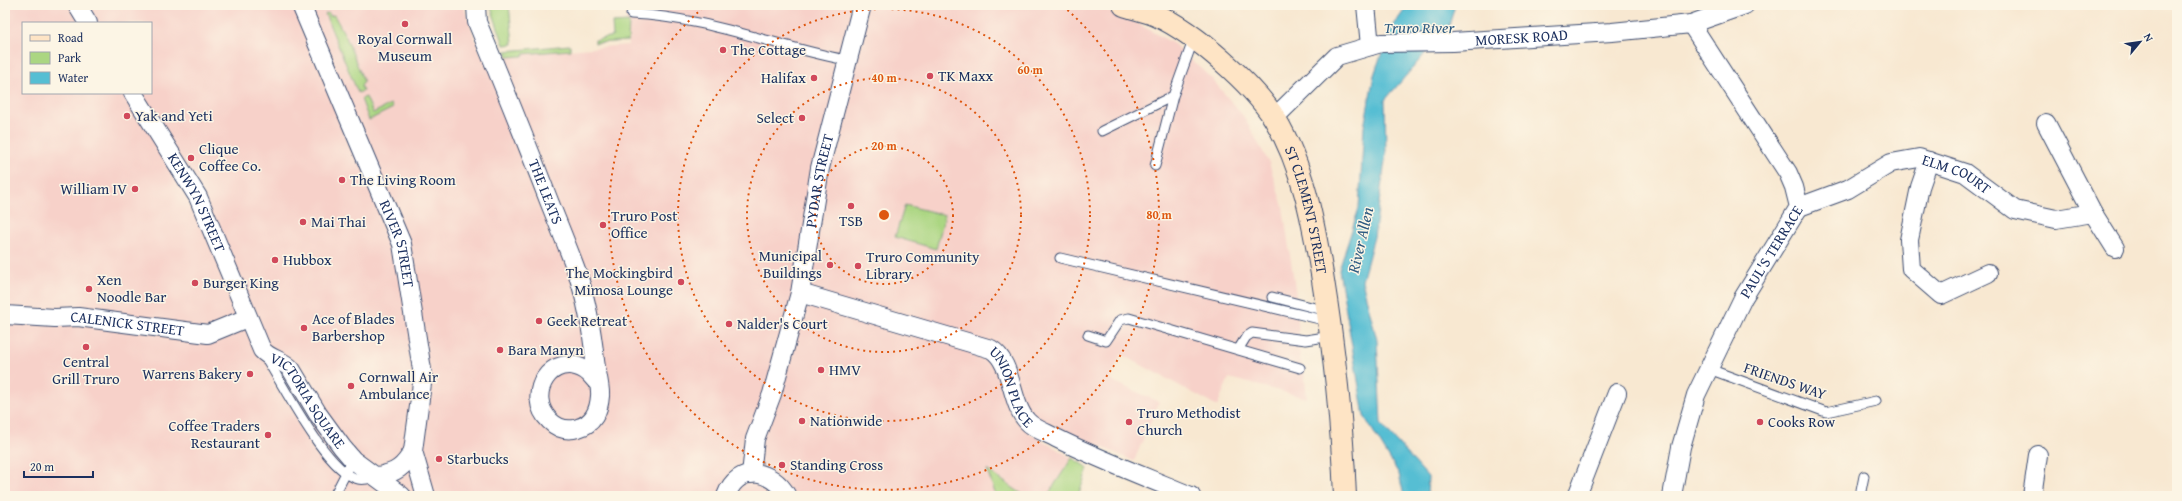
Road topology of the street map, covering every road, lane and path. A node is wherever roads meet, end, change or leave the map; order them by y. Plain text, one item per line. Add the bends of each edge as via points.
1 (77, 5) edge
2 (301, 5) edge
3 (476, 5) edge
4 (862, 5) edge
5 (1124, 5) edge
6 (1366, 5) edge
7 (1745, 5) edge
8 (631, 14) dead end
9 (87, 22) edge
10 (1692, 24) junction
11 (1194, 38) junction
12 (1375, 44) junction
13 (846, 60) junction
14 (134, 94) edge
15 (1173, 96) junction
16 (1274, 118) junction
17 (2046, 123) dead end
18 (1102, 131) dead end
19 (1929, 161) junction
20 (1154, 166) dead end
21 (1799, 207) junction
22 (2093, 213) junction
23 (2115, 248) dead end
24 (1060, 258) dead end
25 (1988, 273) dead end
26 (800, 293) junction
27 (1272, 297) dead end
28 (5, 315) edge
29 (248, 318) junction
30 (1330, 323) junction
31 (1088, 335) dead end
32 (1238, 350) junction
33 (1300, 368) dead end
34 (1708, 370) junction
35 (598, 383) dead end
36 (1617, 393) dead end
37 (1876, 401) dead end
38 (413, 451) junction
39 (2038, 455) dead end
40 (349, 466) junction
41 (751, 474) junction
42 (378, 476) junction
43 (1864, 476) dead end
44 (334, 496) edge
45 (402, 496) edge
46 (426, 496) edge
47 (726, 496) edge
48 (787, 496) edge
49 (1191, 496) edge
50 (1345, 496) edge
51 (1577, 496) edge
52 (1672, 496) edge
53 (1860, 496) edge
54 (2032, 496) edge

1 - 9 street
2 - 38 street, RIVER STREET via 402,244 423,376
3 - 35 street, THE LEATS via 477,22 578,275 590,325
4 - 13 street, PYDAR STREET
5 - 11 main road, ST CLEMENT STREET via 1158,16
6 - 12 street
7 - 10 street, MORESK ROAD
8 - 13 lane via 672,17 725,28
10 - 12 street, MORESK ROAD via 1612,32
10 - 21 street, PAUL'S TERRACE via 1788,173
11 - 15 lane
11 - 16 main road, ST CLEMENT STREET via 1244,82
12 - 16 street, MORESK ROAD via 1337,56
13 - 26 street, PYDAR STREET via 820,168
14 - 29 street, KENWYN STREET via 200,201
15 - 18 lane
15 - 20 lane
16 - 30 main road, ST CLEMENT STREET via 1294,157 1302,181
17 - 22 street
19 - 21 street, ELM COURT via 1919,158 1891,163 1848,189
19 - 22 street, ELM COURT via 1965,173 2015,210 2056,219
19 - 25 street via 1920,187 1909,240 1911,269 1941,294
21 - 34 street, PAUL'S TERRACE via 1743,298
22 - 23 street
24 - 30 lane
26 - 41 street, PYDAR STREET via 772,394 755,439
26 - 49 street, UNION PLACE via 991,349 1002,360 1022,415 1031,425 1083,452
27 - 30 lane
28 - 29 street, CALENICK STREET via 78,317 208,334
29 - 40 street, VICTORIA SQUARE via 267,356 286,363 291,369
30 - 32 lane via 1306,340 1252,334 1246,337
30 - 50 main road, ST CLEMENT STREET via 1341,413
31 - 32 lane via 1106,341 1120,320 1129,318
32 - 33 lane
34 - 37 lane, FRIENDS WAY via 1826,412
34 - 52 street, PAUL'S TERRACE via 1696,395 1681,447
36 - 51 street
38 - 42 street via 400,469
38 - 46 street, RIVER STREET
39 - 54 street
40 - 42 street, VICTORIA SQUARE
40 - 44 lane
41 - 47 street via 736,479
41 - 48 street via 764,475 775,480
42 - 45 street, VICTORIA SQUARE
43 - 53 lane

